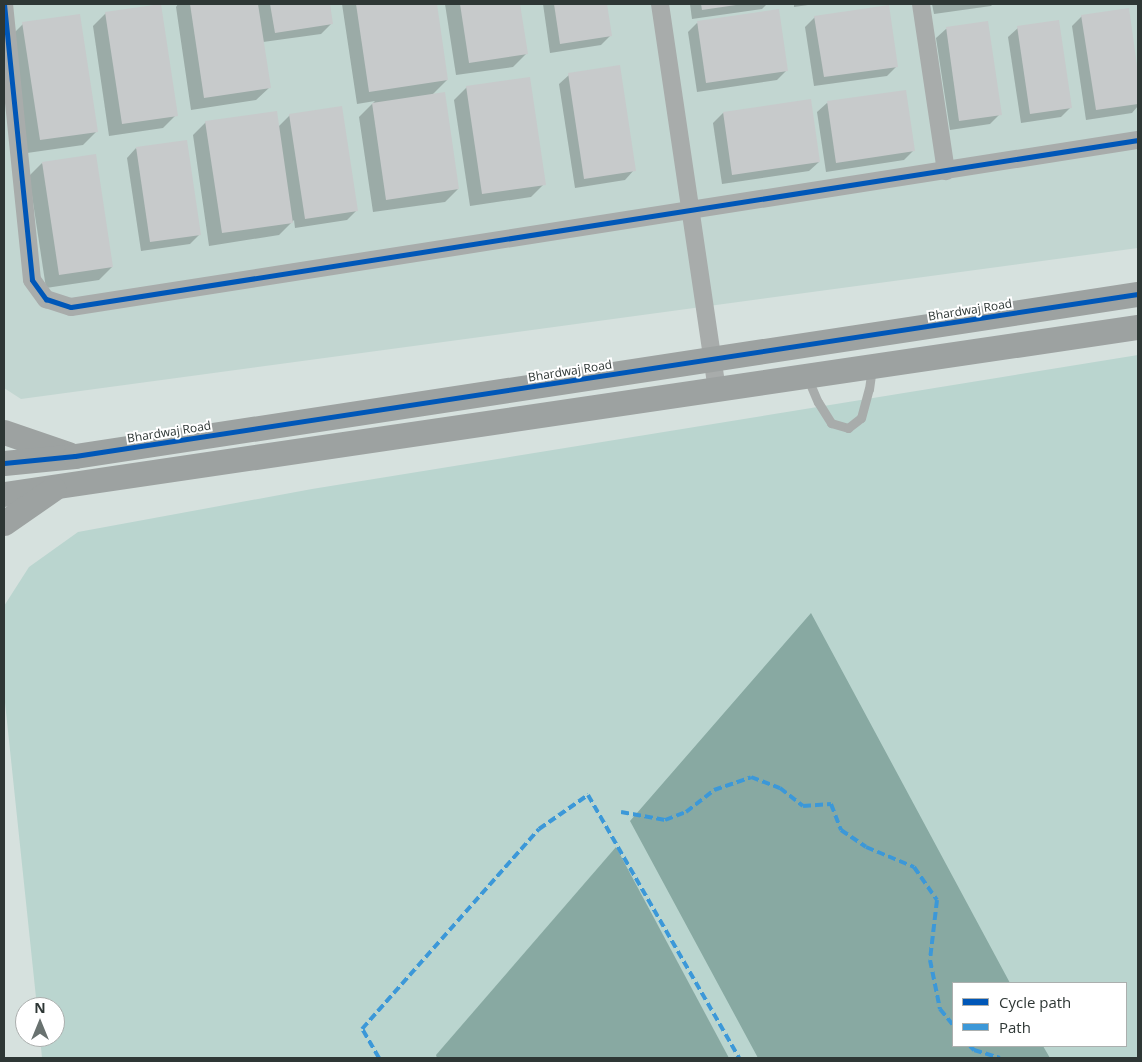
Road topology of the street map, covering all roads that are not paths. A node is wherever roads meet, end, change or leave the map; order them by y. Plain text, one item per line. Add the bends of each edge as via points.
1 (4, 4) edge
2 (660, 4) edge
3 (921, 4) edge
4 (1138, 140) edge
5 (946, 171) junction
6 (691, 212) junction
7 (1138, 294) edge
8 (1138, 327) edge
9 (713, 360) junction
10 (872, 367) junction
11 (807, 377) junction
12 (718, 391) junction
13 (4, 432) edge
14 (75, 456) junction
15 (4, 463) edge
16 (59, 485) junction
17 (4, 494) edge
18 (4, 523) edge

1 - 6 street via 32,280 46,299 71,307
2 - 6 street
3 - 5 street
4 - 5 street
5 - 6 street
6 - 9 street
7 - 9 street, Bhardwaj Road
8 - 10 street
9 - 12 street
9 - 14 street, Bhardwaj Road
10 - 11 street
10 - 11 lane via 861,418 848,428 830,423
11 - 12 street
12 - 16 street
13 - 14 street
14 - 15 street, Bhardwaj Road
16 - 17 street
16 - 18 street

